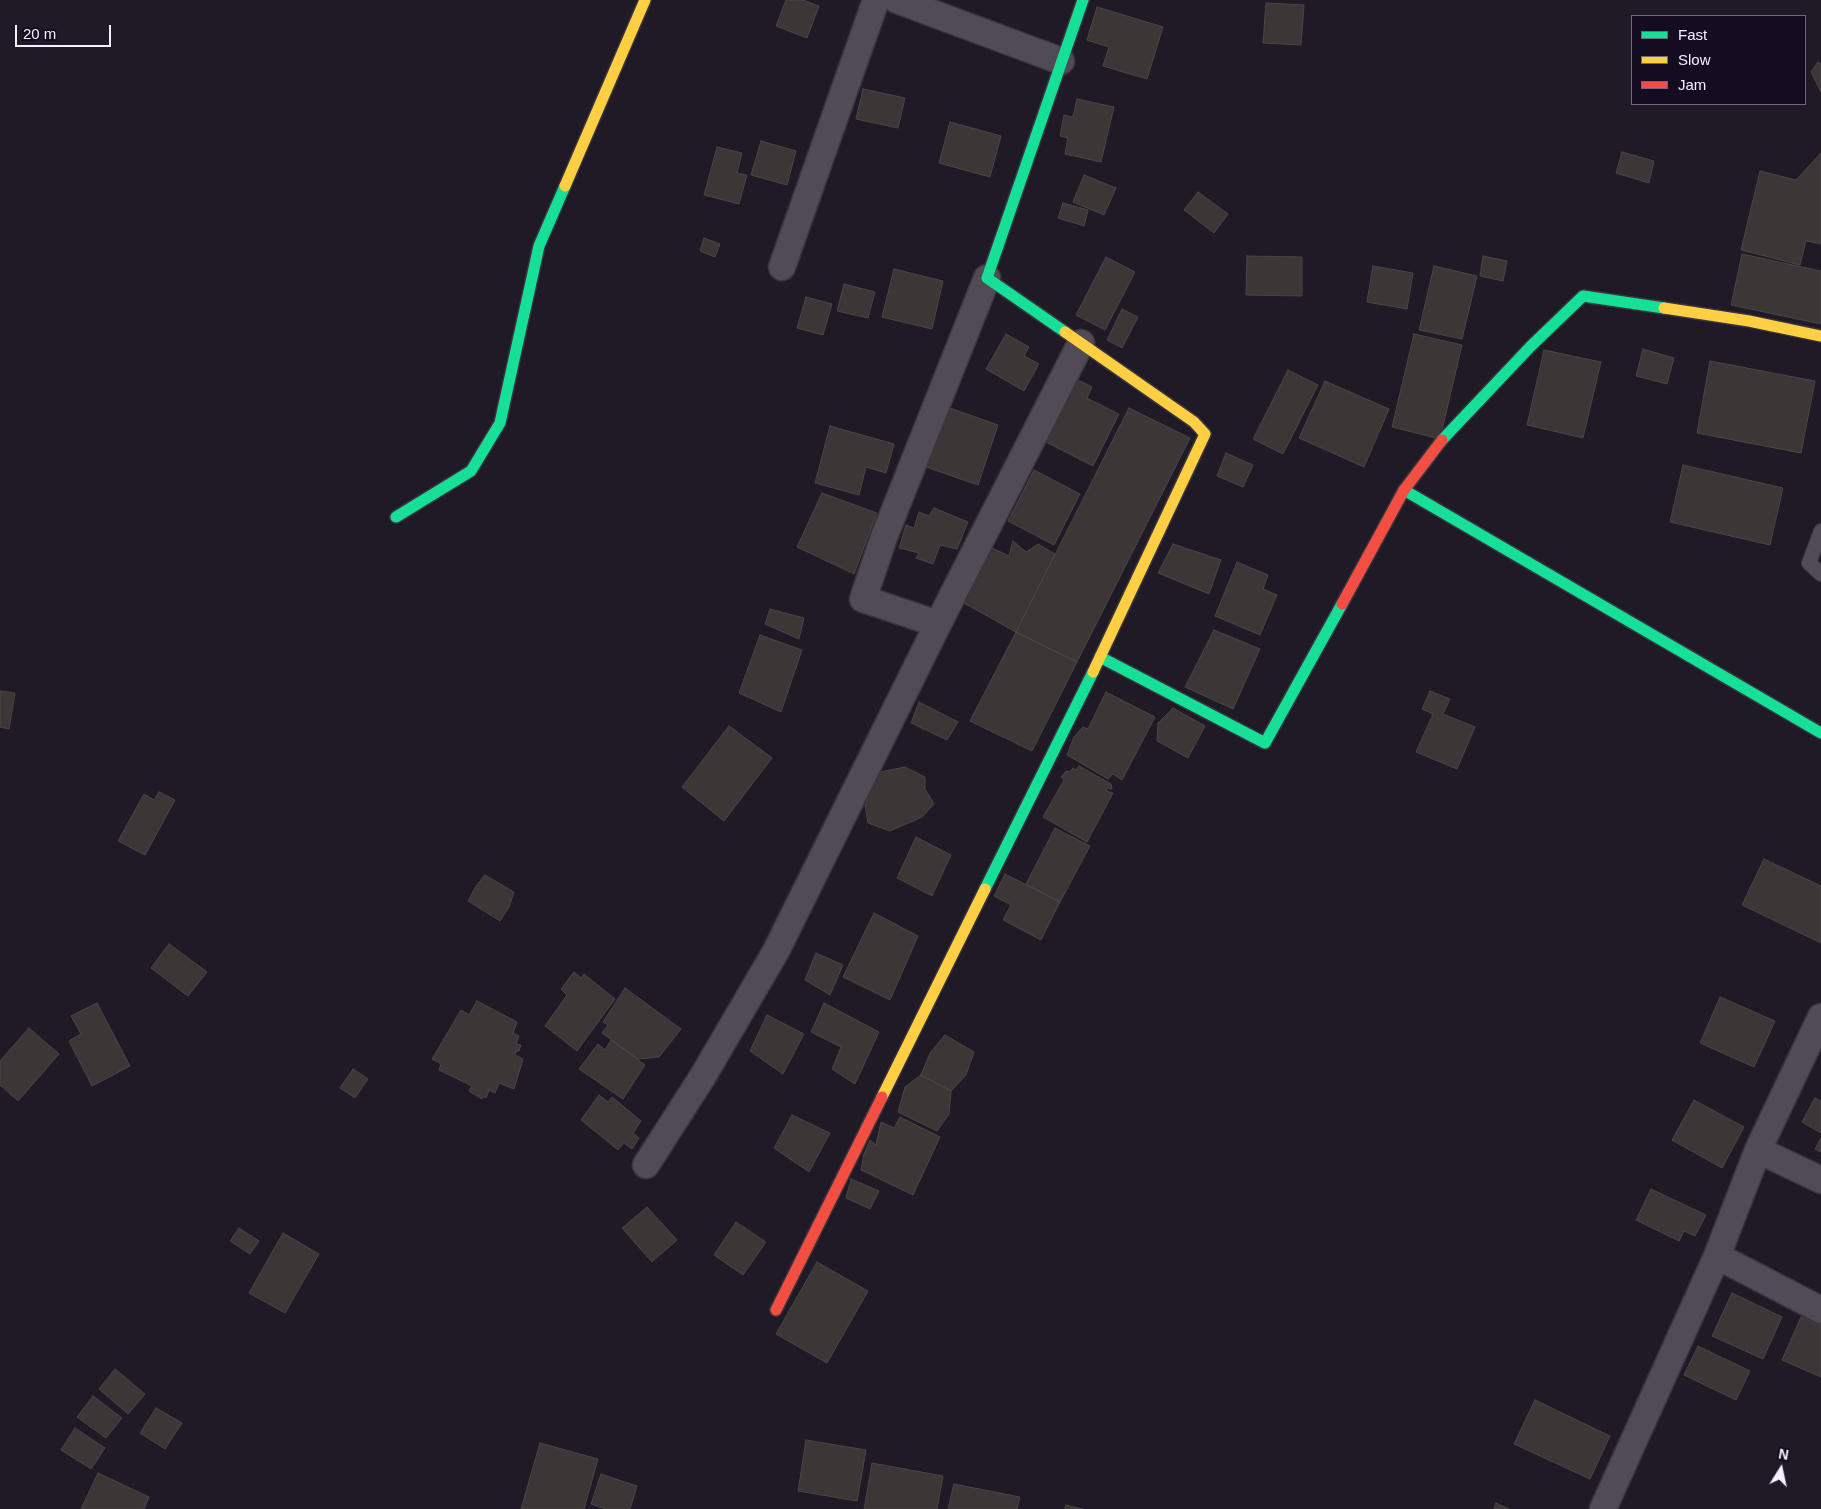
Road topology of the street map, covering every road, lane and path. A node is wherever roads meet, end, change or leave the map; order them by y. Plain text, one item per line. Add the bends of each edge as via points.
1 (645, 0) edge
2 (876, 0) edge
3 (897, 0) edge
4 (1083, 0) edge
5 (1061, 61) junction
6 (782, 267) dead end
7 (987, 278) junction
8 (1821, 336) edge
9 (1081, 343) junction
10 (1404, 490) junction
11 (396, 518) dead end
12 (1821, 531) edge
13 (1821, 574) edge
14 (938, 624) junction
15 (1100, 657) junction
16 (1821, 733) edge
17 (1821, 1017) edge
18 (1758, 1150) junction
19 (646, 1166) dead end
20 (1821, 1180) edge
21 (1717, 1256) junction
22 (776, 1310) dead end
23 (1821, 1310) edge
24 (1603, 1509) edge

1 - 11 street via 539,246 500,423 472,470
2 - 6 street
3 - 5 street
4 - 5 street
5 - 7 street
7 - 9 street
7 - 14 street via 884,537 863,599
8 - 10 street via 1749,321 1583,296 1444,437
9 - 14 street
9 - 15 street via 1194,422 1206,434
10 - 15 street via 1265,743
10 - 16 street
12 - 13 lane via 1809,563
14 - 19 street via 776,952
15 - 22 street
17 - 18 street
18 - 20 street
18 - 21 street
21 - 23 street
21 - 24 street

